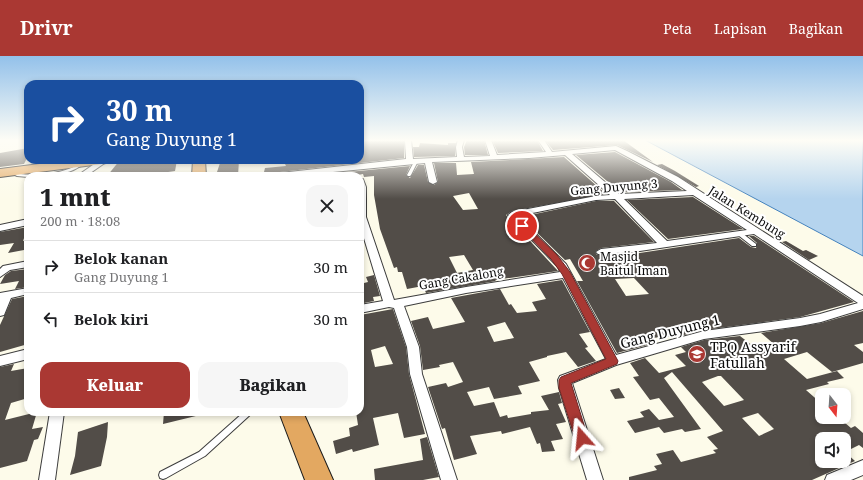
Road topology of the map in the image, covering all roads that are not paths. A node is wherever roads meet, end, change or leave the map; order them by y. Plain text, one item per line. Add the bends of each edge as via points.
1 (428, 160) junction
2 (435, 160) edge
3 (575, 160) edge
4 (639, 160) edge
5 (413, 161) junction
6 (74, 164) edge
7 (99, 164) edge
8 (353, 164) edge
9 (355, 168) junction
10 (36, 172) edge
11 (87, 172) edge
12 (314, 172) edge
13 (356, 172) edge
14 (0, 173) edge
15 (24, 174) edge
16 (409, 175) dead end
17 (433, 182) dead end
18 (695, 193) junction
19 (616, 196) junction
20 (364, 222) edge
21 (24, 223) edge
22 (0, 228) edge
23 (756, 231) junction
24 (740, 234) junction
25 (664, 244) junction
26 (754, 245) dead end
27 (601, 252) dead end
28 (24, 265) edge
29 (0, 274) edge
30 (567, 274) junction
31 (24, 292) edge
32 (4, 296) edge
33 (863, 301) edge
34 (394, 303) junction
35 (863, 305) edge
36 (364, 308) edge
37 (0, 312) edge
38 (24, 355) edge
39 (0, 361) edge
40 (613, 361) junction
41 (56, 416) edge
42 (245, 416) edge
43 (293, 416) edge
44 (863, 467) edge
45 (163, 475) dead end
46 (47, 480) edge
47 (319, 480) edge
48 (449, 480) edge
49 (595, 480) edge
50 (833, 480) edge

1 - 2 street
1 - 5 street
1 - 17 street
3 - 19 street
4 - 18 street, Jalan Kembung
5 - 9 street
5 - 16 lane
6 - 10 highway
7 - 11 street
8 - 9 street
9 - 12 street
9 - 13 street
14 - 15 highway
18 - 19 street, Gang Duyung 3
18 - 23 street, Jalan Kembung
19 - 25 street
19 - 30 street, Gang Duyung 3 via 583,199 512,215 554,257
20 - 34 street
21 - 22 street
23 - 24 street
23 - 33 street, Jalan Kembung
24 - 25 street
24 - 26 lane
25 - 27 street
28 - 29 street via 7,268
30 - 34 street, Gang Cakalong
30 - 40 street
31 - 32 street
32 - 37 street
34 - 36 street, Gang Cakalong
34 - 48 street via 417,362 416,374
35 - 40 street, Gang Duyung 1 via 800,322 704,335
38 - 39 street
40 - 49 street, Gang Duyung 1 via 565,380
41 - 46 street
42 - 45 lane via 202,454
43 - 47 highway
44 - 50 street

